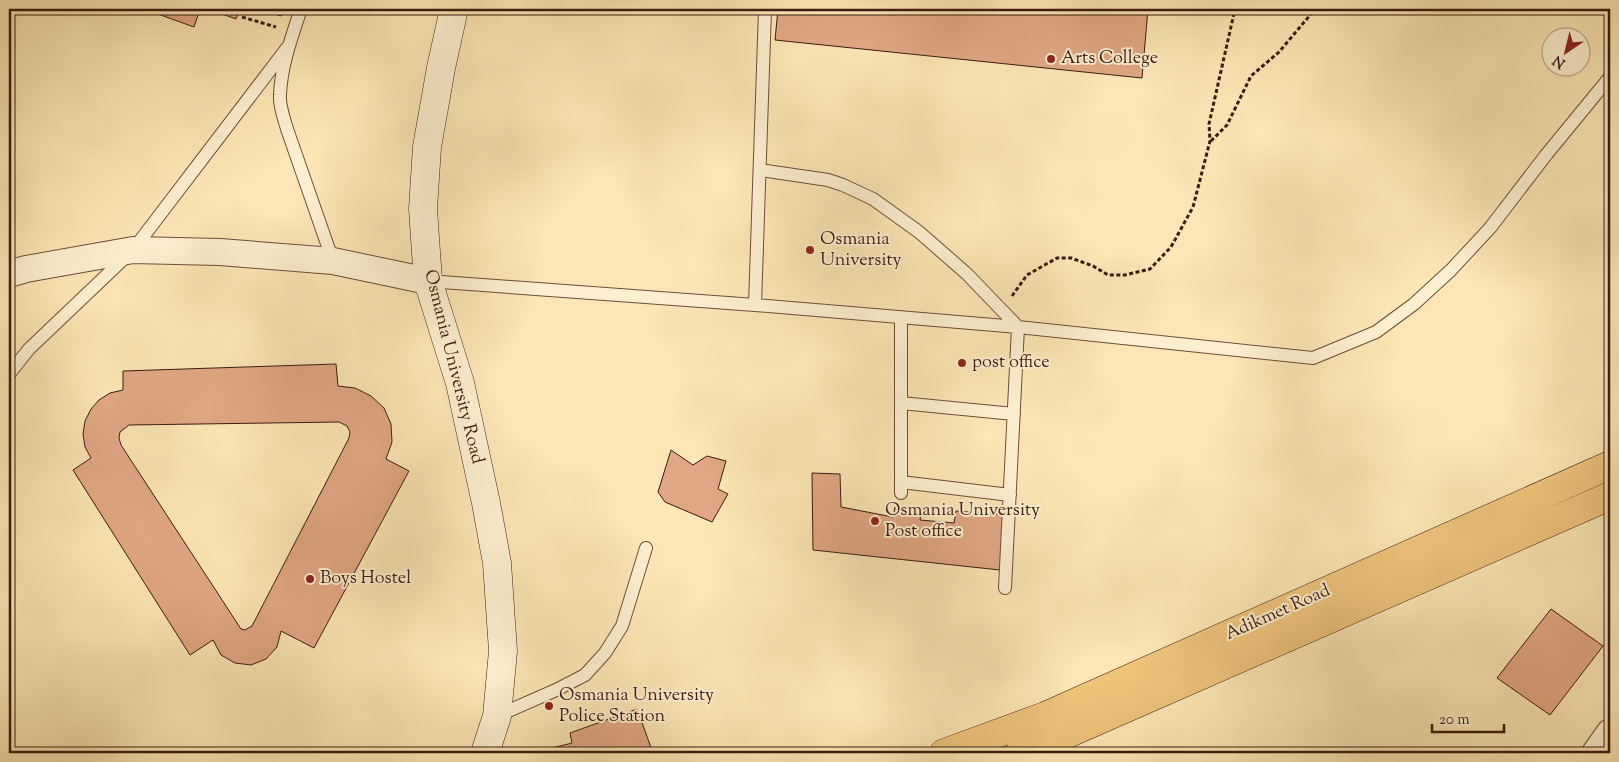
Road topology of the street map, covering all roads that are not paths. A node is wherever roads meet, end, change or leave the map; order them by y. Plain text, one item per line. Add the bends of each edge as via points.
1 (301, 9) edge
2 (454, 9) edge
3 (765, 9) edge
4 (288, 48) junction
5 (1610, 77) edge
6 (760, 170) junction
7 (133, 250) junction
8 (333, 261) junction
9 (9, 274) edge
10 (428, 281) junction
11 (755, 305) junction
12 (901, 317) junction
13 (1018, 327) junction
14 (9, 374) edge
15 (901, 403) junction
16 (1014, 414) junction
17 (1610, 465) edge
18 (1010, 495) junction
19 (1610, 496) edge
20 (646, 548) dead end
21 (1005, 588) dead end
22 (497, 716) junction
23 (1610, 732) edge
24 (1056, 736) edge
25 (485, 753) edge
26 (944, 753) edge
27 (1019, 753) edge
28 (1595, 753) edge

1 - 4 lane
2 - 10 main road, Osmania University Road via 427,147 423,209
3 - 6 lane
4 - 7 lane
4 - 8 lane via 280,96 282,110
5 - 13 lane via 1490,228 1414,304 1376,332 1313,358
6 - 11 lane
6 - 13 lane via 828,180 873,199 919,232 967,274
7 - 8 street via 220,252
7 - 9 street
7 - 14 lane via 29,349
8 - 10 street
10 - 11 lane
10 - 22 main road, Osmania University Road via 460,383 497,563 503,651
11 - 12 lane
12 - 13 lane
12 - 15 lane
13 - 16 lane
15 - 16 lane
15 - 18 lane via 901,487
16 - 18 lane
17 - 24 main road, Adikmet Road
18 - 21 lane
19 - 24 main road, Adikmet Road
20 - 22 lane via 622,626 605,654 585,675
22 - 25 main road, Osmania University Road
23 - 28 street
24 - 26 main road, Adikmet Road
24 - 27 main road, Adikmet Road

